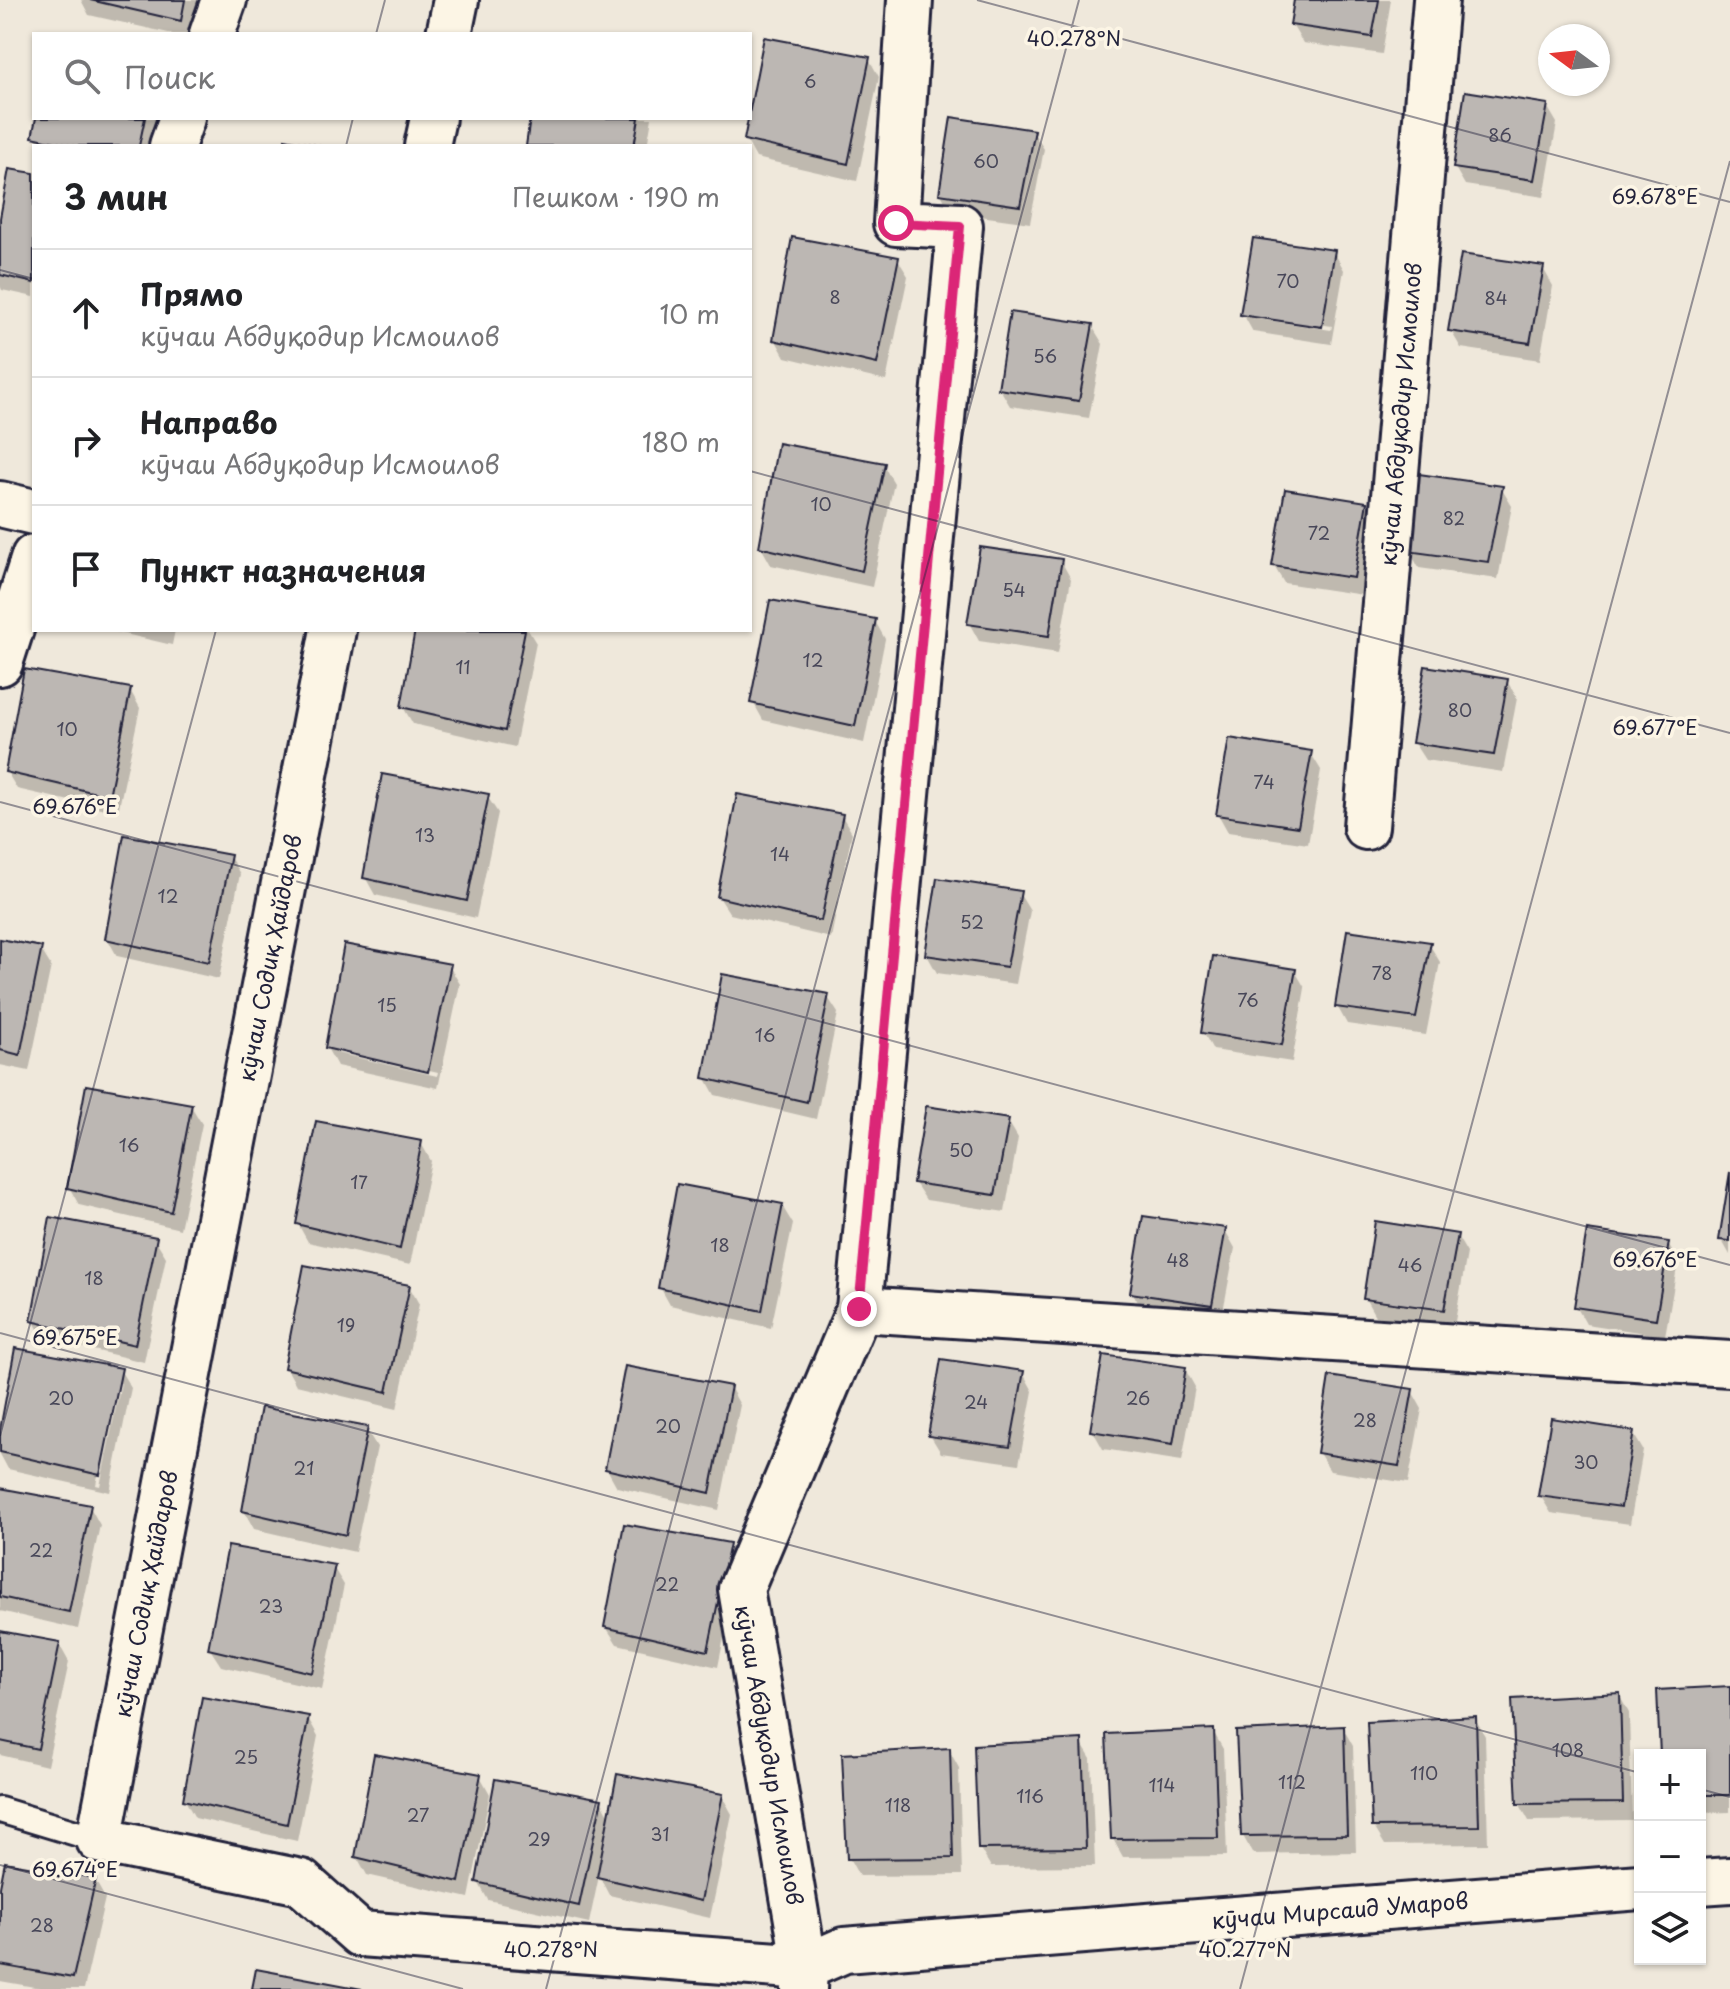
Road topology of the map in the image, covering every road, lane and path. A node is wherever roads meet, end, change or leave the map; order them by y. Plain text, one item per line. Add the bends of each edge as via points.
1 (224, 0) edge
2 (456, 0) edge
3 (910, 0) edge
4 (1436, 0) edge
5 (213, 32) edge
6 (449, 32) edge
7 (181, 120) edge
8 (433, 120) edge
9 (173, 144) edge
10 (427, 144) edge
11 (0, 504) edge
12 (32, 512) edge
13 (32, 563) edge
14 (333, 632) edge
15 (0, 663) edge
16 (1366, 827) dead end
17 (859, 1309) junction
18 (1730, 1364) edge
19 (0, 1810) edge
20 (99, 1840) junction
21 (1730, 1880) edge
22 (1706, 1882) edge
23 (1634, 1887) edge
24 (804, 1978) edge

1 - 5 street
2 - 6 street
3 - 17 street, кӯчаи Абдуқодир Исмоилов via 896,223 960,226
4 - 16 street, кӯчаи Абдуқодир Исмоилов
7 - 9 street
8 - 10 street
11 - 12 street
13 - 15 street
14 - 20 street, кӯчаи Содиқ Ҳайдаров
17 - 18 street
17 - 24 street, кӯчаи Абдуқодир Исмоилов via 741,1589
19 - 20 lane
20 - 24 street via 301,1882 360,1934
21 - 22 street
23 - 24 street, кӯчаи Мирсаид Умаров via 844,1950

